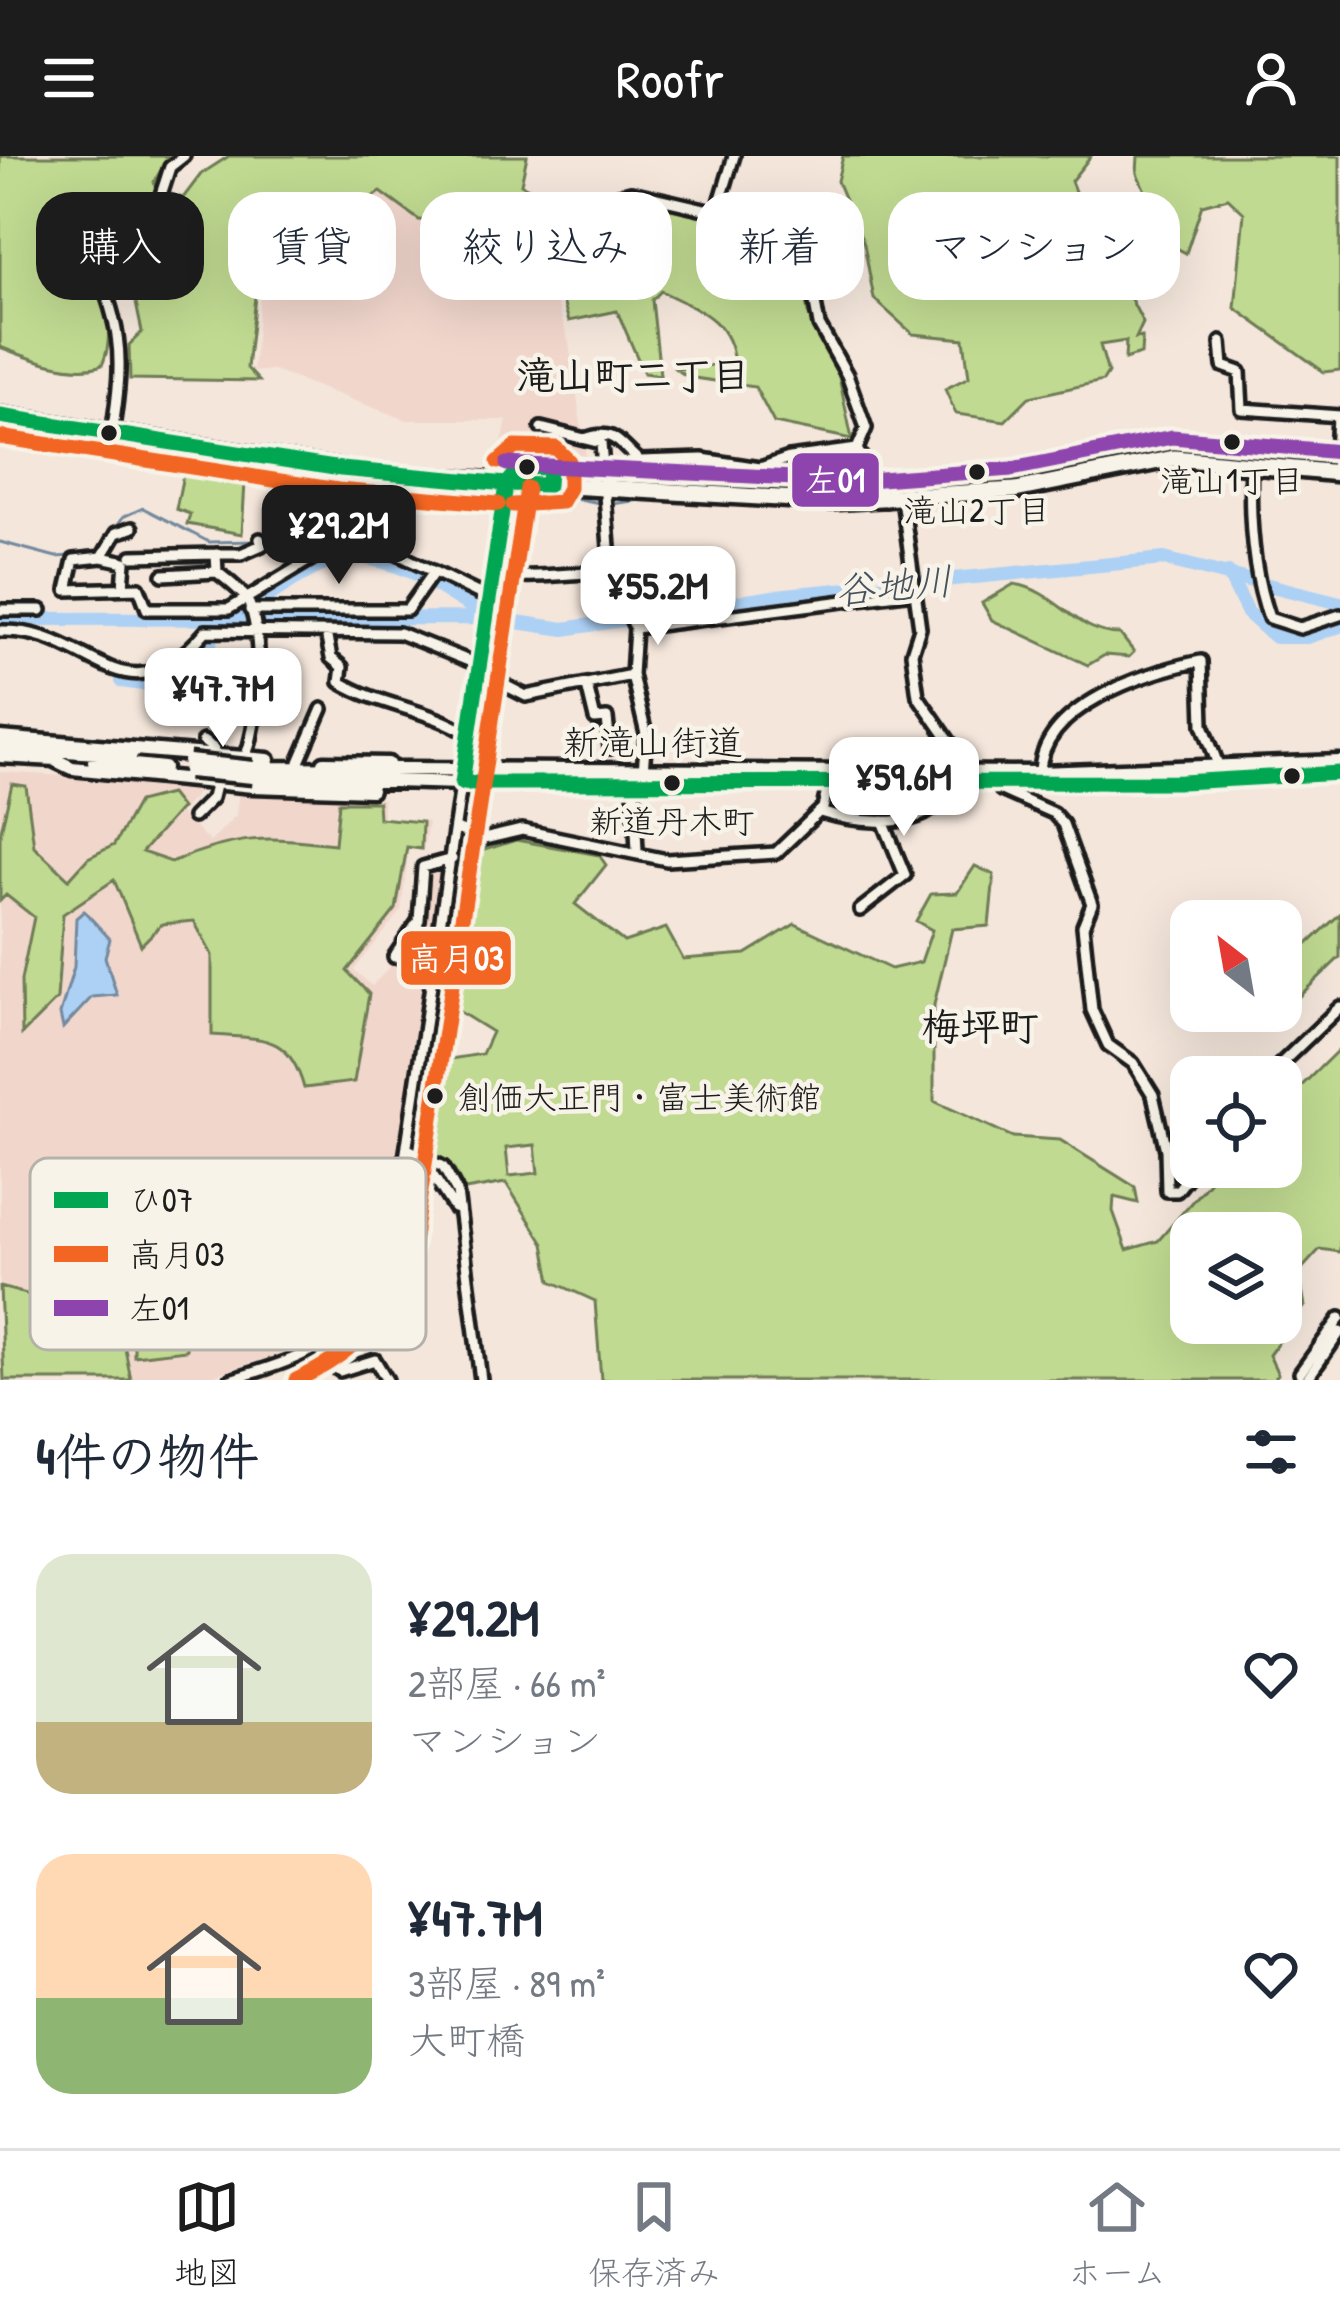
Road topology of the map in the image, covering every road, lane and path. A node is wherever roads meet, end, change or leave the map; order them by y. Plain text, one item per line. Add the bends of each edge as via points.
1 (184, 156) edge
2 (734, 156) edge
3 (723, 192) edge
4 (814, 300) edge
5 (1222, 342) dead end
6 (0, 416) edge
7 (1339, 416) edge
8 (541, 428) dead end
9 (112, 434) junction
10 (583, 440) junction
11 (857, 449) junction
12 (1251, 463) junction
13 (1338, 473) edge
14 (506, 485) junction
15 (607, 489) junction
16 (894, 500) junction
17 (132, 528) dead end
18 (160, 535) dead end
19 (260, 539) dead end
20 (158, 551) junction
21 (216, 554) junction
22 (132, 556) dead end
23 (101, 557) junction
24 (217, 572) junction
25 (434, 572) junction
26 (494, 573) junction
27 (610, 574) junction
28 (163, 575) dead end
29 (123, 587) junction
30 (913, 590) junction
31 (490, 601) junction
32 (249, 607) junction
33 (0, 610) edge
34 (41, 610) dead end
35 (1340, 612) edge
36 (634, 627) junction
37 (254, 630) junction
38 (0, 631) edge
39 (326, 633) junction
40 (479, 669) junction
41 (632, 675) junction
42 (587, 686) junction
43 (322, 709) dead end
44 (0, 728) edge
45 (470, 735) junction
46 (203, 742) dead end
47 (610, 748) dead end
48 (0, 749) edge
49 (218, 757) junction
50 (52, 758) junction
51 (298, 762) junction
52 (1340, 762) edge
53 (189, 766) junction
54 (1220, 770) junction
55 (248, 772) junction
56 (955, 772) junction
57 (1040, 773) junction
58 (1340, 773) edge
59 (410, 777) junction
60 (463, 777) junction
61 (641, 777) junction
62 (894, 777) junction
63 (216, 782) junction
64 (830, 782) junction
65 (935, 782) junction
66 (998, 782) junction
67 (820, 812) junction
68 (193, 817) dead end
69 (883, 821) junction
70 (456, 829) junction
71 (637, 850) junction
72 (452, 859) junction
73 (860, 910) dead end
74 (419, 920) junction
75 (409, 953) dead end
76 (394, 957) dead end
77 (1340, 1007) edge
78 (1290, 1056) edge
79 (408, 1149) junction
80 (406, 1158) edge
81 (426, 1172) edge
82 (1179, 1188) edge
83 (458, 1219) junction
84 (1340, 1318) edge
85 (1340, 1332) edge
86 (310, 1350) edge
87 (330, 1364) dead end
88 (1304, 1376) edge
89 (230, 1380) edge
90 (387, 1380) edge
91 (481, 1380) edge

1 - 9 street via 170,167 158,204 88,246 115,306 122,347
2 - 3 street
4 - 11 street via 866,428
5 - 7 street via 1223,366 1240,372 1242,410
6 - 9 highway
7 - 13 street
8 - 10 street
9 - 14 highway via 378,475
10 - 11 street via 621,438 640,461 752,468
10 - 15 street via 601,443
11 - 16 street
12 - 13 highway
12 - 16 highway via 1174,458 1031,488
12 - 35 street via 1248,536 1266,610 1276,624 1300,628
14 - 15 highway
14 - 26 street
15 - 16 highway
15 - 27 street
16 - 30 street via 915,570
17 - 23 street via 116,533
18 - 20 street
19 - 21 street via 251,551
20 - 21 street via 171,558
20 - 22 street
21 - 24 street
23 - 29 street via 125,562
23 - 29 street via 74,560 67,590
24 - 28 street
24 - 32 street
25 - 31 street
25 - 32 street via 407,610
25 - 32 street via 386,548 353,544 322,552
26 - 27 street
26 - 31 street
27 - 36 street
29 - 32 street via 139,588 143,609
30 - 36 street
30 - 56 street via 917,696 954,748
31 - 40 street
32 - 37 street
33 - 34 street
36 - 41 street
37 - 38 street via 206,631 170,668 137,675
37 - 39 street
37 - 55 street
39 - 40 street via 398,633
39 - 45 street via 331,658 342,667 340,682 374,702 425,710
40 - 42 street via 526,696
40 - 45 street
41 - 42 street
41 - 61 street via 646,734
42 - 47 street via 595,719 607,718
43 - 51 street
44 - 48 street
45 - 60 street
46 - 49 street
48 - 49 main road
48 - 50 main road
48 - 53 main road
49 - 55 main road
49 - 63 street
50 - 53 main road
50 - 63 main road
51 - 55 main road
51 - 59 main road via 391,764
52 - 54 main road, 新滝山街道
53 - 55 main road, bridge
54 - 57 main road, 新滝山街道
54 - 57 street via 1203,725 1201,661 1130,678 1065,720
55 - 59 main road, 新滝山街道
55 - 63 main road
56 - 57 main road, 新滝山街道
56 - 62 main road, 新滝山街道
58 - 66 main road, 新滝山街道
59 - 60 main road, 新滝山街道
60 - 61 main road, 新滝山街道
60 - 70 street
61 - 62 main road, 新滝山街道
61 - 64 main road, 新滝山街道
61 - 71 street via 634,790
62 - 64 main road, 新滝山街道
62 - 65 main road, 新滝山街道
63 - 68 street
64 - 67 street
65 - 66 main road, 新滝山街道
65 - 69 street via 929,813
66 - 82 street via 1063,824 1091,904 1083,926 1097,1024 1153,1095 1167,1191
67 - 69 street
67 - 71 street via 776,853 676,860
69 - 73 street via 905,875
70 - 71 street via 484,839 522,830
70 - 72 street
72 - 74 street via 423,867
72 - 79 street
74 - 75 street
74 - 76 street
77 - 78 street
79 - 80 street
79 - 83 street via 453,1181
81 - 83 street via 448,1193
83 - 91 street
84 - 88 street
85 - 88 street
86 - 89 street
87 - 90 street via 340,1371 375,1360

